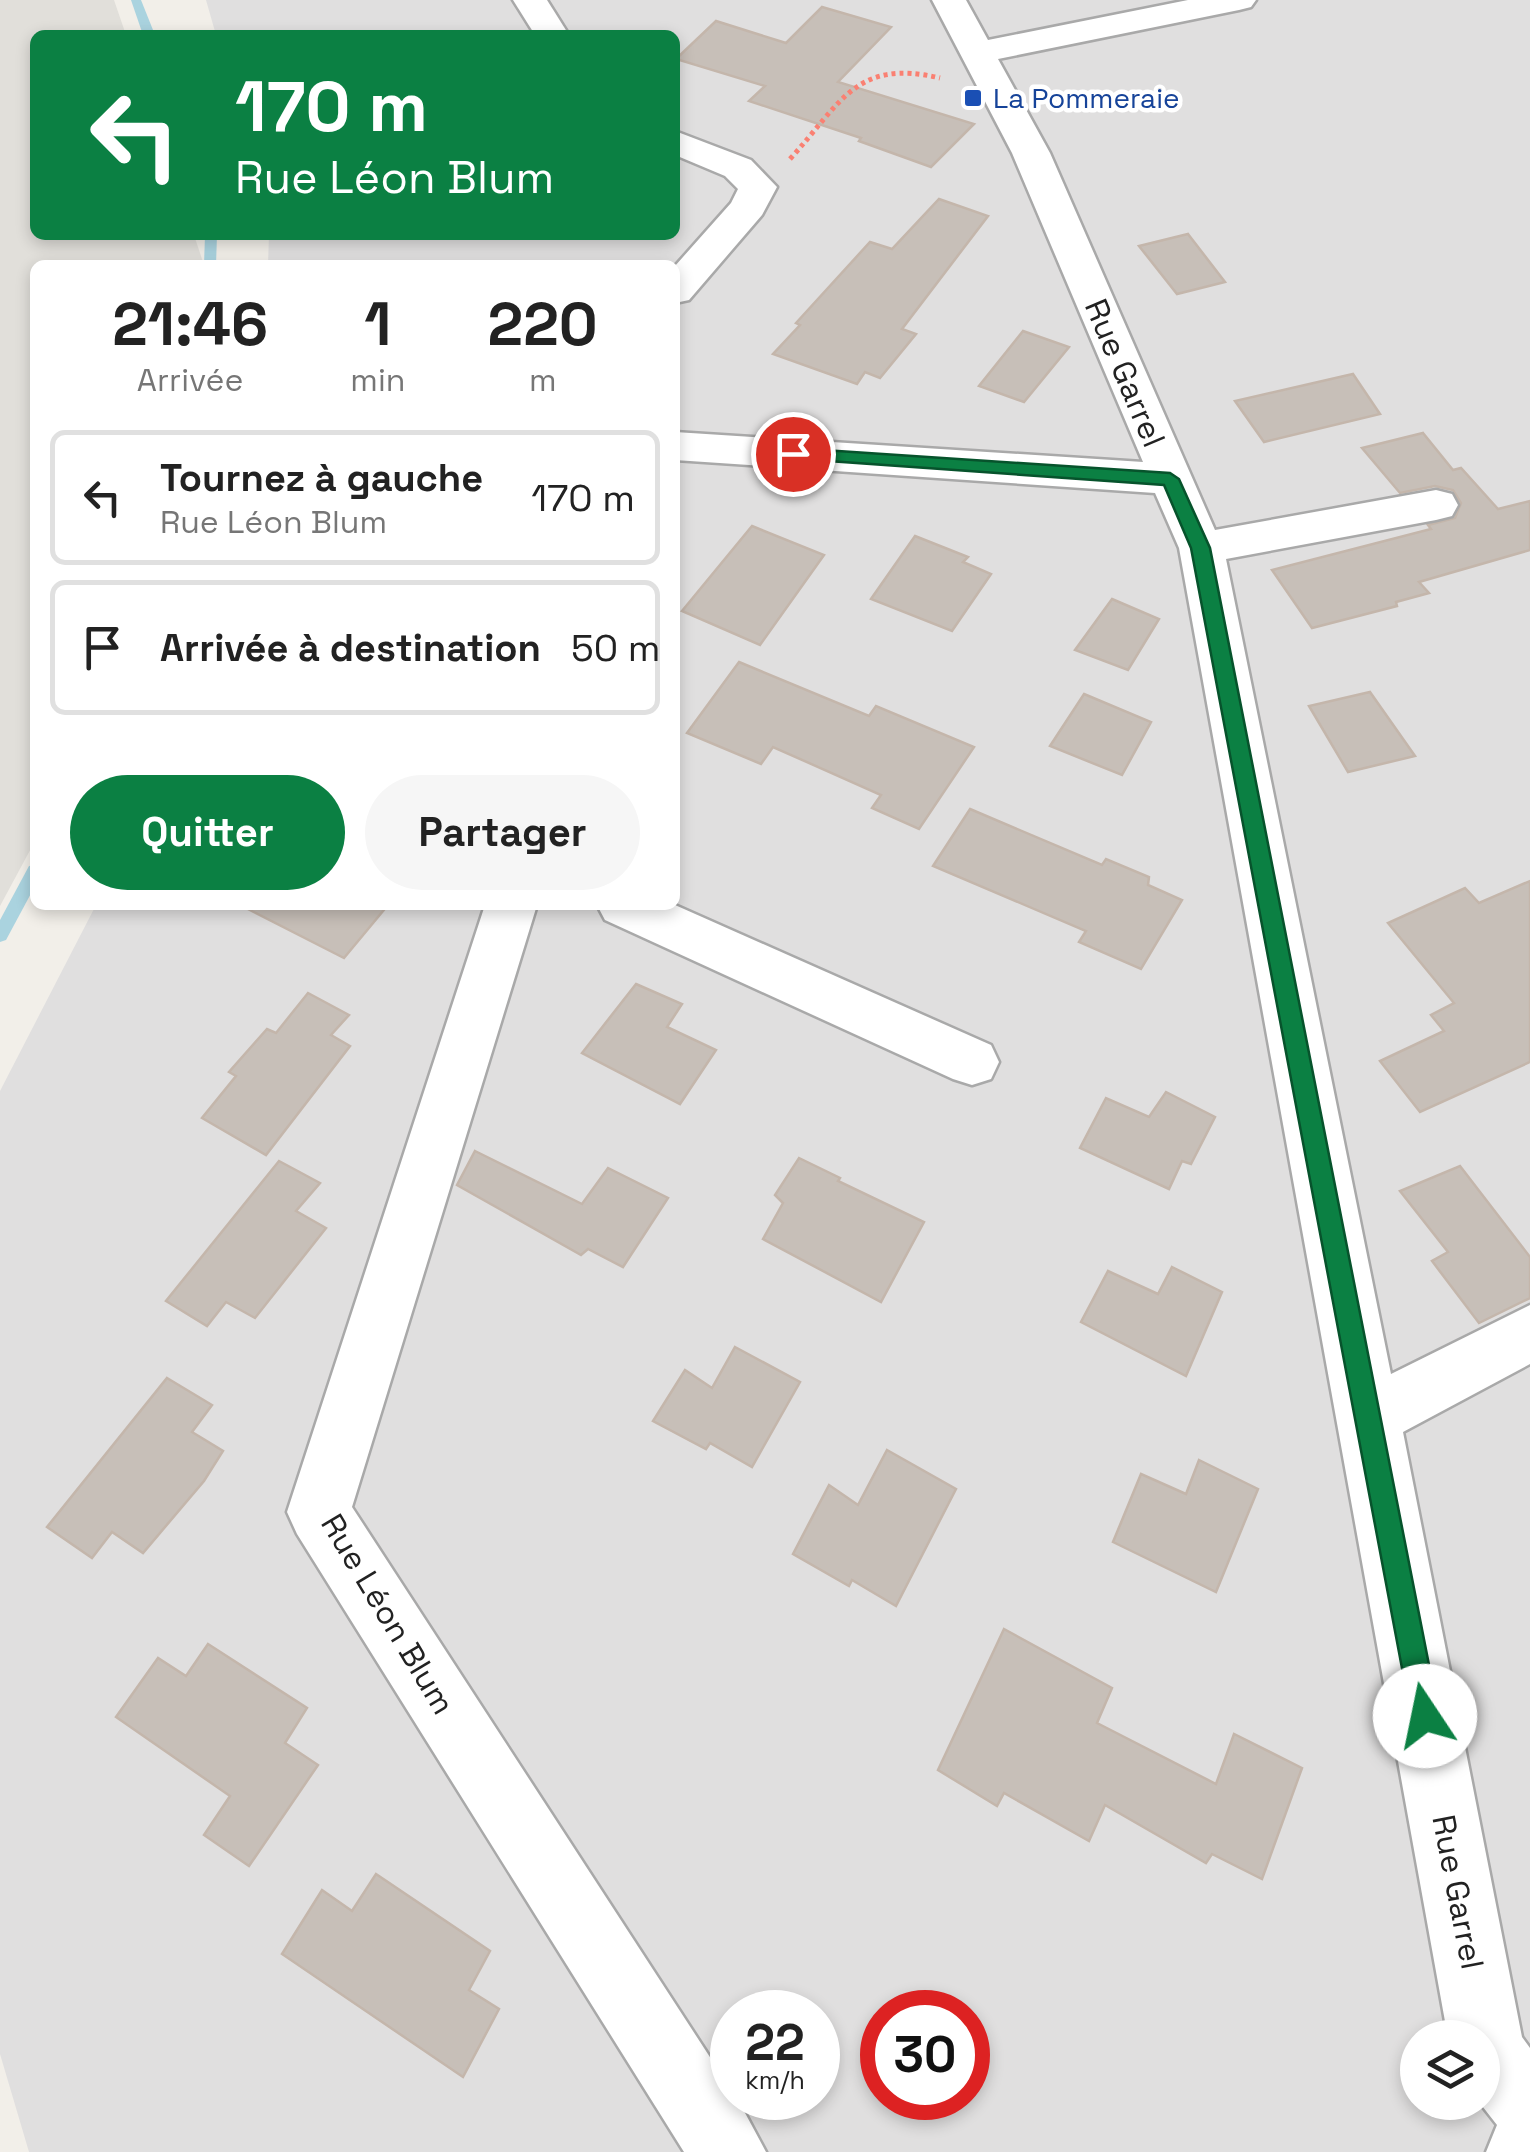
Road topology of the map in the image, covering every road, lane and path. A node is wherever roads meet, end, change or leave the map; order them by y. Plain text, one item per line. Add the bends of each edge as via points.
1 (530, 0) edge
2 (949, 0) edge
3 (1238, 0) edge
4 (549, 30) edge
5 (983, 67) junction
6 (680, 144) edge
7 (752, 181) junction
8 (680, 285) edge
9 (680, 446) edge
10 (1170, 479) junction
11 (1436, 505) dead end
12 (1201, 548) junction
13 (509, 910) edge
14 (634, 910) edge
15 (972, 1062) dead end
16 (1530, 1334) edge
17 (1369, 1416) junction
18 (1530, 2108) edge
19 (728, 2152) edge

1 - 4 street
2 - 5 street, Rue Garrel
3 - 5 street
5 - 7 path via 958,81 913,71 874,74 792,158
5 - 10 street, Rue Garrel via 1031,153
6 - 7 street via 738,168
7 - 8 street via 758,187 748,207
9 - 10 street
10 - 12 street, Rue Garrel
11 - 12 street
12 - 17 street, Rue Garrel
13 - 19 street, Rue Léon Blum via 319,1512
14 - 15 street
16 - 17 street
17 - 18 street, Rue Garrel via 1488,2054

